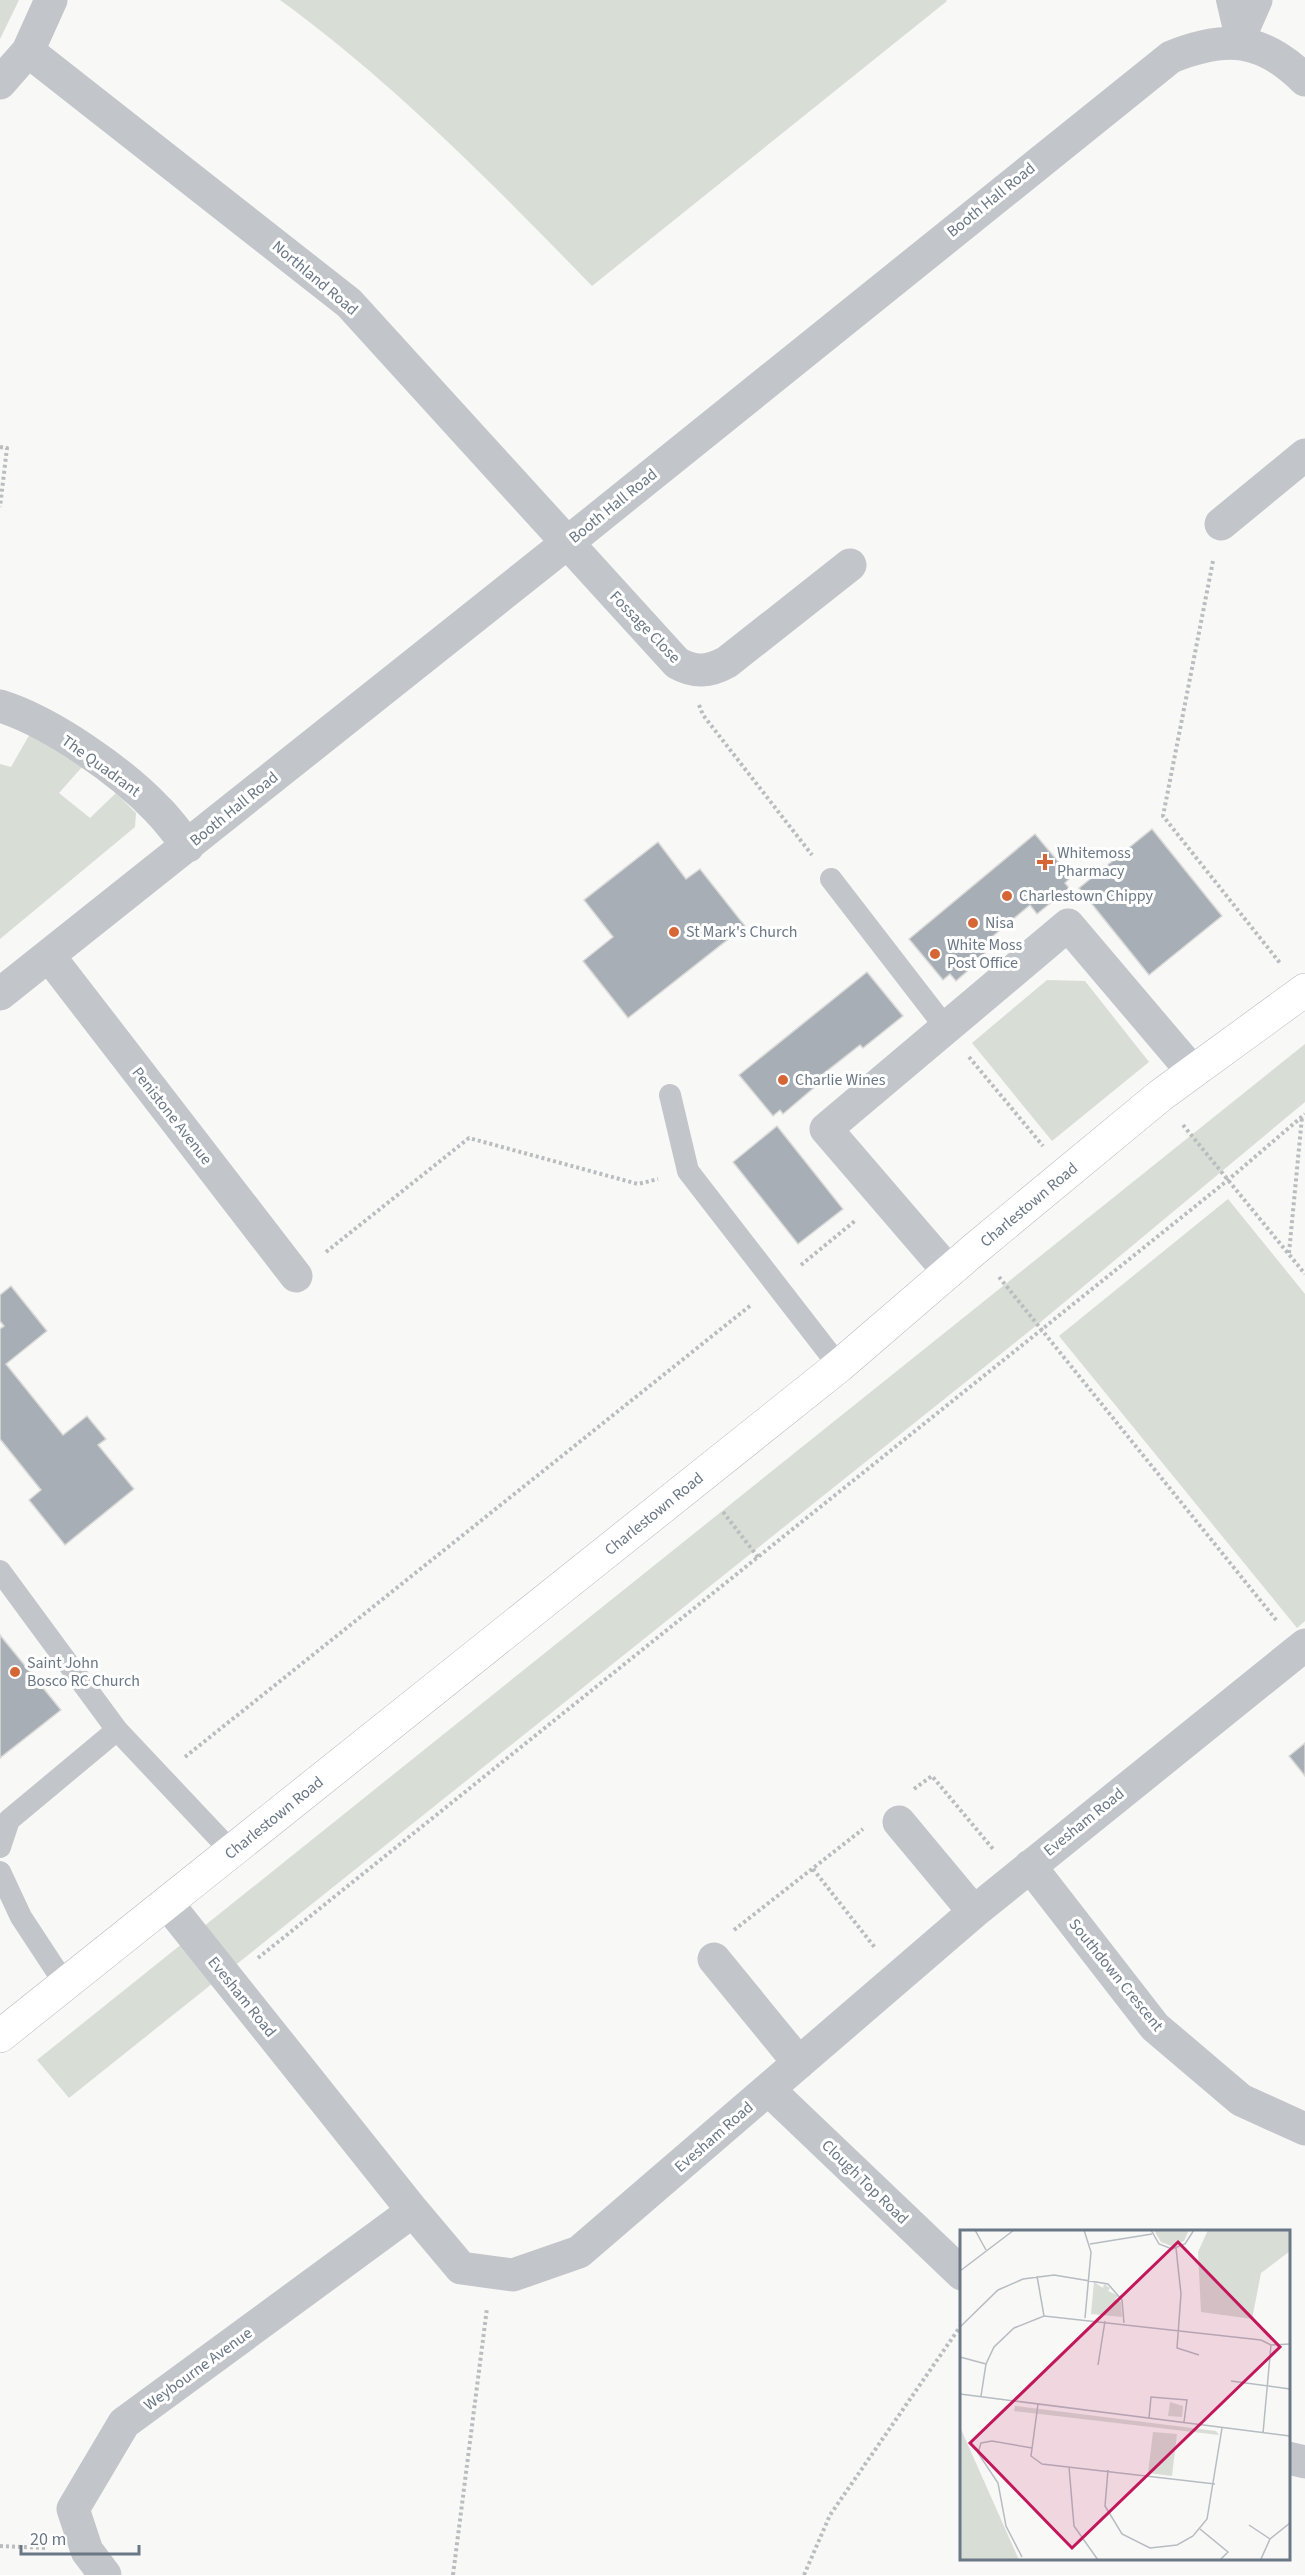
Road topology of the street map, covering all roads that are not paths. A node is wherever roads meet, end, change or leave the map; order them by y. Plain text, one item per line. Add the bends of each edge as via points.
1 (51, 0) edge
2 (1227, 0) edge
3 (1256, 0) edge
4 (1237, 43) junction
5 (28, 51) junction
6 (1305, 80) edge
7 (0, 83) edge
8 (1305, 455) edge
9 (1221, 524) road end
10 (567, 543) junction
11 (850, 565) dead end
12 (0, 706) edge
13 (188, 846) junction
14 (831, 879) road end
15 (49, 956) junction
16 (1304, 991) edge
17 (0, 994) edge
18 (946, 1028) junction
19 (1192, 1071) junction
20 (670, 1095) dead end
21 (949, 1272) junction
22 (296, 1276) road end
23 (839, 1366) junction
24 (0, 1571) edge
25 (1302, 1647) edge
26 (117, 1730) junction
27 (883, 1824) road end
28 (0, 1847) edge
29 (232, 1852) junction
30 (1023, 1871) junction
31 (0, 1872) edge
32 (167, 1903) junction
33 (974, 1912) junction
34 (714, 1959) dead end
35 (65, 1984) junction
36 (0, 2036) edge
37 (799, 2063) junction
38 (769, 2090) junction
39 (1305, 2129) edge
40 (413, 2211) junction
41 (960, 2272) edge
42 (1290, 2458) edge
43 (1305, 2462) edge
44 (96, 2563) edge

1 - 5 street
2 - 4 lane
3 - 4 street
4 - 6 street, Booth Hall Road via 1266,50 1287,62
4 - 10 street, Booth Hall Road via 1200,45 1171,57
5 - 7 street
5 - 10 street, Northland Road via 349,303
8 - 9 street
10 - 11 street, Fossage Close via 668,654 689,669 702,671 727,662
10 - 13 street, Booth Hall Road
12 - 13 street, The Quadrant via 23,713 111,769 158,809
13 - 15 street, Booth Hall Road
14 - 18 lane
15 - 17 street, Booth Hall Road
15 - 22 street, Penistone Avenue
16 - 19 street, Charlestown Road
18 - 19 street via 1068,925
18 - 21 street via 826,1129
19 - 21 street, Charlestown Road
20 - 23 lane via 688,1171
21 - 23 street, Charlestown Road
23 - 29 street, Charlestown Road
24 - 26 lane
25 - 30 street, Evesham Road
26 - 28 lane via 9,1820
26 - 29 lane
27 - 33 street
29 - 32 street, Charlestown Road
30 - 33 street, Evesham Road
30 - 39 street, Southdown Crescent via 1155,2027 1240,2100
31 - 35 lane via 21,1917
32 - 35 street, Charlestown Road
32 - 40 street, Evesham Road
33 - 37 street, Evesham Road
34 - 37 street
35 - 36 street, Charlestown Road
37 - 38 street, Evesham Road
38 - 40 street, Evesham Road via 579,2252 513,2275 461,2268
38 - 41 street, Clough Top Road
40 - 44 street, Weybourne Avenue via 124,2423 73,2509
42 - 43 street

